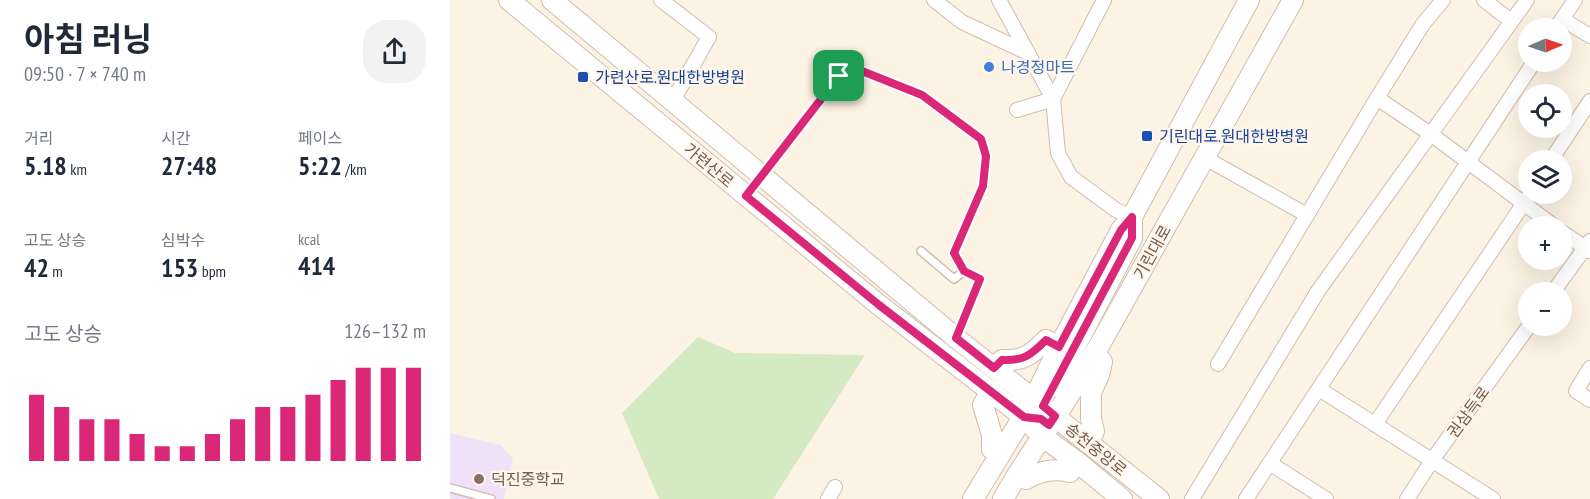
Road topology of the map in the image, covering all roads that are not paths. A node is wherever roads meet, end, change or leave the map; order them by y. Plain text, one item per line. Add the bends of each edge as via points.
1 (509, 0) edge
2 (552, 0) edge
3 (661, 0) edge
4 (934, 0) edge
5 (999, 0) edge
6 (1104, 0) edge
7 (1249, 0) edge
8 (1293, 0) edge
9 (1443, 0) edge
10 (1484, 0) edge
11 (1527, 0) edge
12 (1575, 0) edge
13 (1563, 18) edge
14 (1511, 21) junction
15 (1572, 29) edge
16 (1590, 36) edge
17 (1028, 53) junction
18 (1527, 72) edge
19 (1377, 98) junction
20 (1053, 99) junction
21 (1590, 101) edge
22 (672, 102) junction
23 (1017, 110) dead end
24 (1432, 135) junction
25 (1558, 150) edge
26 (1205, 158) junction
27 (1467, 162) junction
28 (760, 176) junction
29 (1518, 194) edge
30 (746, 196) junction
31 (1523, 204) edge
32 (1531, 204) edge
33 (1307, 215) junction
34 (1544, 216) edge
35 (1132, 217) junction
36 (1572, 238) edge
37 (1588, 247) edge
38 (921, 251) dead end
39 (964, 271) junction
40 (1561, 282) edge
41 (1522, 336) edge
42 (956, 338) junction
43 (1059, 347) junction
44 (1095, 354) junction
45 (1218, 364) dead end
46 (994, 368) junction
47 (1590, 368) edge
48 (1319, 389) junction
49 (991, 391) junction
50 (1590, 400) edge
51 (1041, 417) junction
52 (1375, 424) junction
53 (1088, 443) junction
54 (1000, 453) junction
55 (1433, 459) junction
56 (1076, 461) junction
57 (1271, 464) junction
58 (1017, 475) junction
59 (450, 488) edge
60 (491, 499) edge
61 (973, 499) edge
62 (1003, 499) edge
63 (1122, 499) edge
64 (1147, 499) edge
65 (1159, 499) edge
66 (1192, 499) edge
67 (1246, 499) edge
68 (1326, 499) edge
69 (1407, 499) edge
70 (1493, 499) edge

1 - 30 street, 가련산로
2 - 22 street, 가련산로
3 - 22 street via 709,37
4 - 17 street via 962,22
5 - 17 street
6 - 20 street
7 - 35 street, 기린대로
8 - 26 street, 기린대로
9 - 19 street via 1423,24
10 - 14 street
11 - 14 street
12 - 13 street
14 - 24 street
15 - 16 street
17 - 20 street
18 - 27 street
19 - 24 street
19 - 33 street
20 - 23 street
20 - 35 street via 1058,153 1071,177
21 - 25 street
22 - 28 street, 가련산로
24 - 27 street
24 - 66 street via 1318,291
26 - 33 street
26 - 44 street, 기린대로
27 - 29 street
27 - 48 street
28 - 30 lane
28 - 39 lane via 839,76 862,71 922,95 981,139 986,156 983,186 954,253
28 - 42 street, 가련산로
30 - 49 street, 가련산로
31 - 52 street
32 - 34 street
33 - 45 street
35 - 43 street, 기린대로 via 1121,230
35 - 51 street via 1132,238
36 - 37 street
37 - 40 street
38 - 39 lane via 954,279
39 - 42 lane via 980,279
41 - 55 street, 권삼득로
42 - 46 street, 가련산로
43 - 46 street via 1046,340 1031,354 1018,361 1002,360
43 - 51 street, 기린대로
44 - 51 street, 기린대로 via 1070,395
44 - 53 street via 1102,362 1091,392 1094,431
46 - 51 street, 가련산로
47 - 50 street via 1576,391
48 - 52 street
48 - 57 street
49 - 51 street, 가련산로
49 - 54 street via 983,405 992,448
51 - 53 street, 송천중앙로
51 - 54 street, 기린대로
51 - 56 street, 송천중앙로
51 - 58 street, 기린대로
51 - 64 street
52 - 55 street
53 - 65 street, 송천중앙로
54 - 61 street, 기린대로
55 - 69 street, 권삼득로
55 - 70 street
56 - 58 street via 1070,472 1039,472 1026,480
56 - 63 street, 송천중앙로
57 - 67 street
57 - 68 street
58 - 62 street, 기린대로
59 - 60 lane

